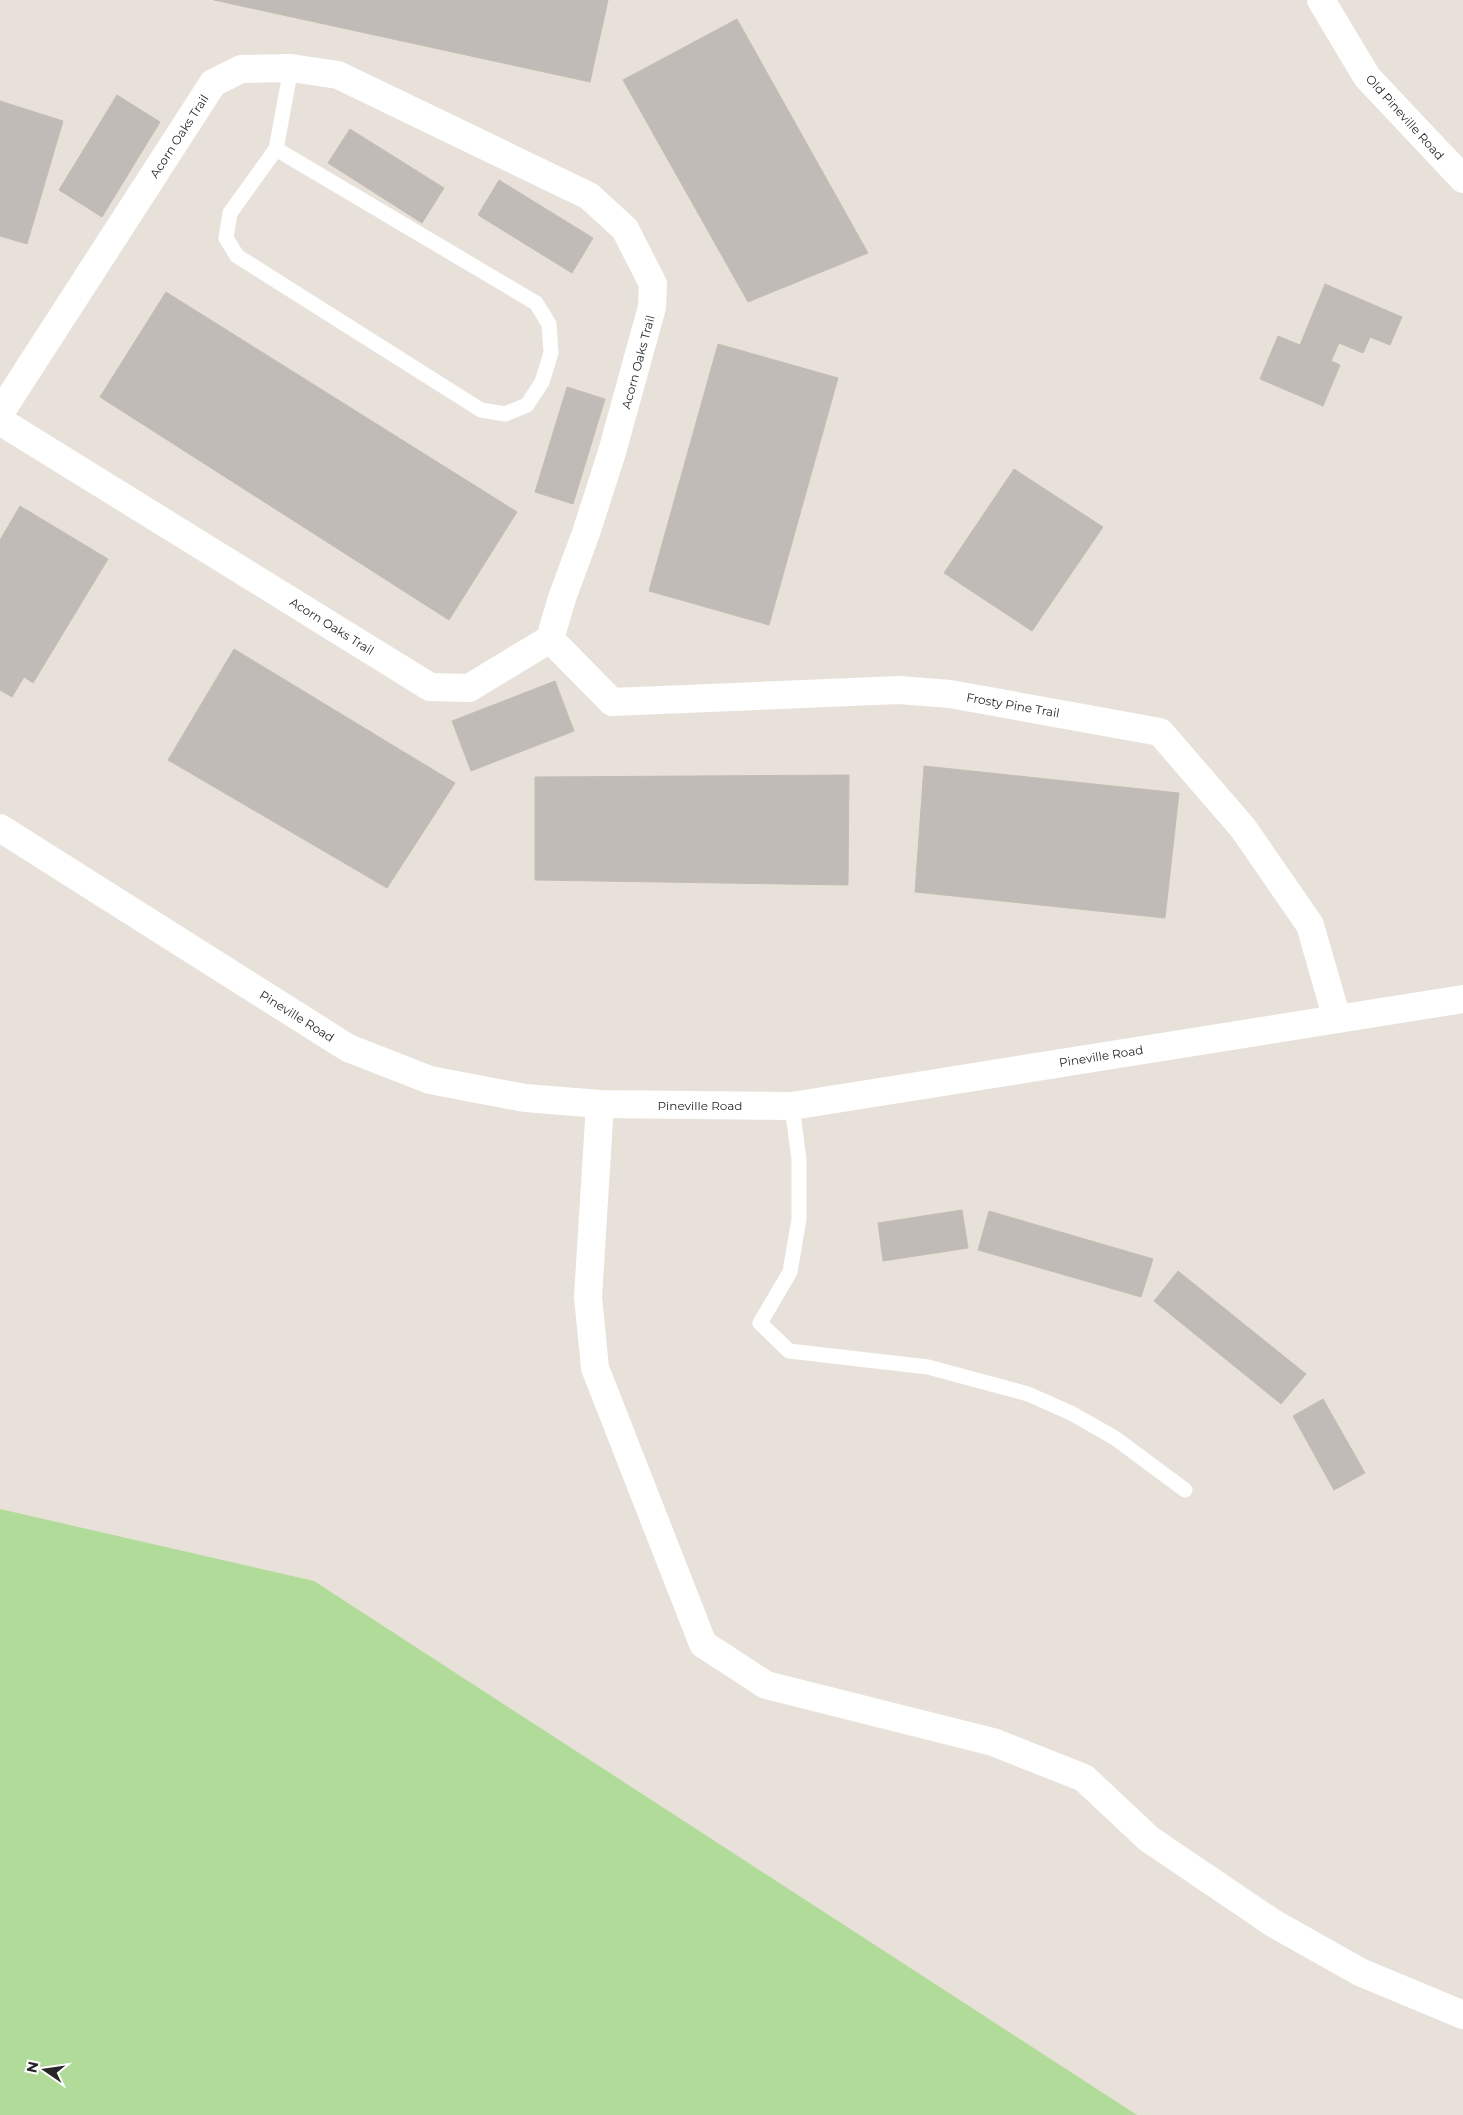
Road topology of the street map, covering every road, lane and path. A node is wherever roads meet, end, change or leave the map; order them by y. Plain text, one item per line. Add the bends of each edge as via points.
1 (1321, 0) edge
2 (291, 68) junction
3 (276, 149) junction
4 (1463, 179) edge
5 (0, 413) edge
6 (0, 421) edge
7 (550, 639) junction
8 (0, 828) edge
9 (1463, 999) edge
10 (1337, 1019) junction
11 (600, 1104) junction
12 (792, 1106) junction
13 (1185, 1490) dead end
14 (1463, 2015) edge

1 - 4 street, Old Pineville Road via 1367,77
2 - 3 lane
2 - 5 street, Acorn Oaks Trail via 241,69 213,83
2 - 7 street, Acorn Oaks Trail via 338,75 589,196 625,229 653,284 652,307 632,385
3 - 3 lane via 230,213 226,238 237,256 481,410 505,414 527,405 542,382 551,353 549,324 536,303
6 - 7 street, Acorn Oaks Trail via 430,687 470,688
7 - 10 street, Frosty Pine Trail via 612,702 899,690 950,694 1160,732 1243,828 1310,925
8 - 11 street, Pineville Road via 348,1048 430,1080 525,1098
9 - 10 street, Pineville Road
10 - 12 street, Pineville Road
11 - 12 street, Pineville Road
11 - 14 street via 588,1296 595,1368 703,1644 766,1685 993,1742 1084,1778 1149,1839 1273,1923 1360,1972
12 - 13 lane via 799,1160 799,1219 790,1272 760,1323 789,1352 928,1367 1028,1394 1115,1438

